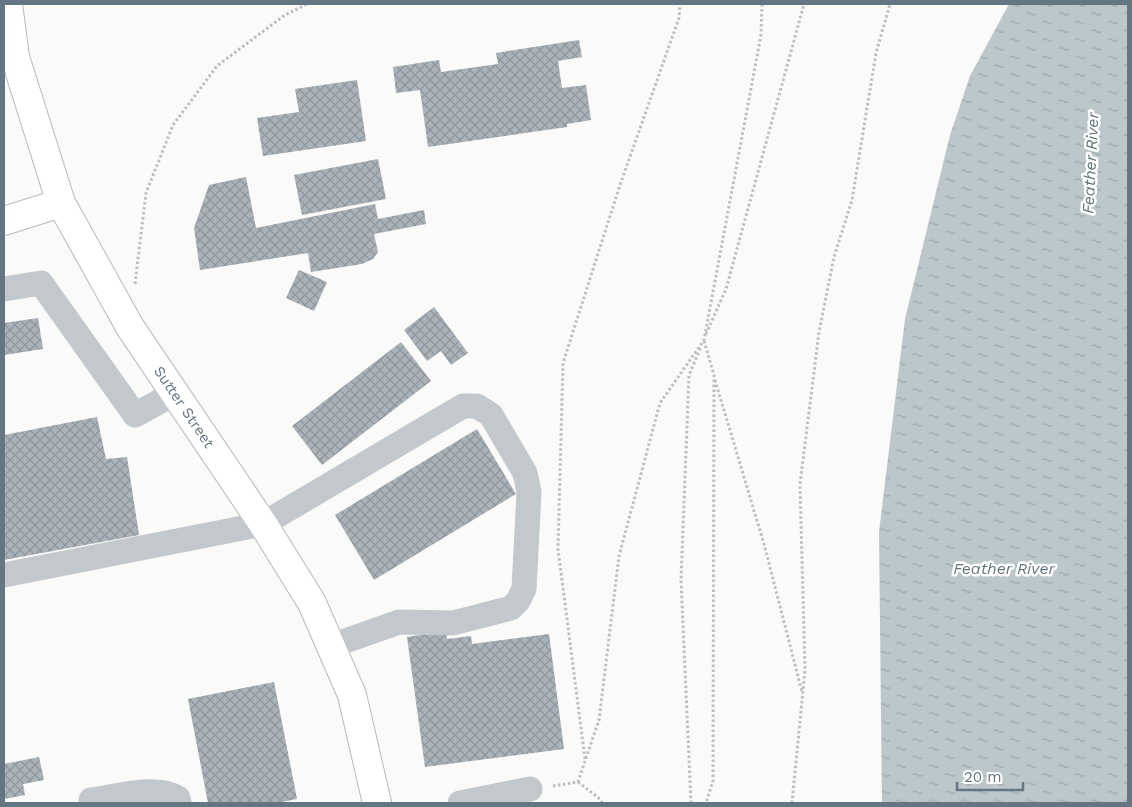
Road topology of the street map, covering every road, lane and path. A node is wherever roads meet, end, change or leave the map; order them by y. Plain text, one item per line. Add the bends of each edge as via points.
1 (8, 4) edge
2 (307, 4) edge
3 (680, 4) edge
4 (762, 4) edge
5 (804, 4) edge
6 (890, 4) edge
7 (61, 203) junction
8 (4, 221) edge
9 (4, 289) edge
10 (134, 290) dead end
11 (704, 340) junction
12 (714, 375) junction
13 (175, 393) junction
14 (263, 524) junction
15 (4, 575) edge
16 (331, 646) junction
17 (802, 695) junction
18 (585, 760) junction
19 (578, 782) junction
20 (530, 790) joint
21 (91, 800) dead end
22 (179, 803) edge
23 (377, 803) edge
24 (460, 803) edge
25 (602, 803) edge
26 (691, 803) edge
27 (706, 803) edge
28 (792, 803) edge

1 - 7 main road, Sutter Street via 15,56
2 - 10 path via 285,15 217,66 173,126 146,193
3 - 18 path via 679,18 620,185 564,363 558,549
4 - 11 path via 761,35
5 - 11 path via 726,289
6 - 17 path via 876,52 852,200 834,256 819,332 800,484 805,670
7 - 8 main road
7 - 13 main road, Sutter Street via 130,327
9 - 13 street via 40,283 134,415
11 - 12 path
11 - 18 path via 660,403 620,556 599,720
11 - 26 path via 689,375 681,580
12 - 17 path via 764,544
12 - 27 path via 713,781
13 - 14 main road, Sutter Street
14 - 15 street
14 - 16 main road, Sutter Street via 312,603
14 - 16 street via 463,406 477,406 491,415 525,473 529,492 524,590 511,608 452,623 399,622
16 - 23 main road, Sutter Street via 352,695
17 - 28 path
18 - 19 path
19 - 20 path
19 - 25 path
20 - 24 street
21 - 22 street via 159,790 178,798

